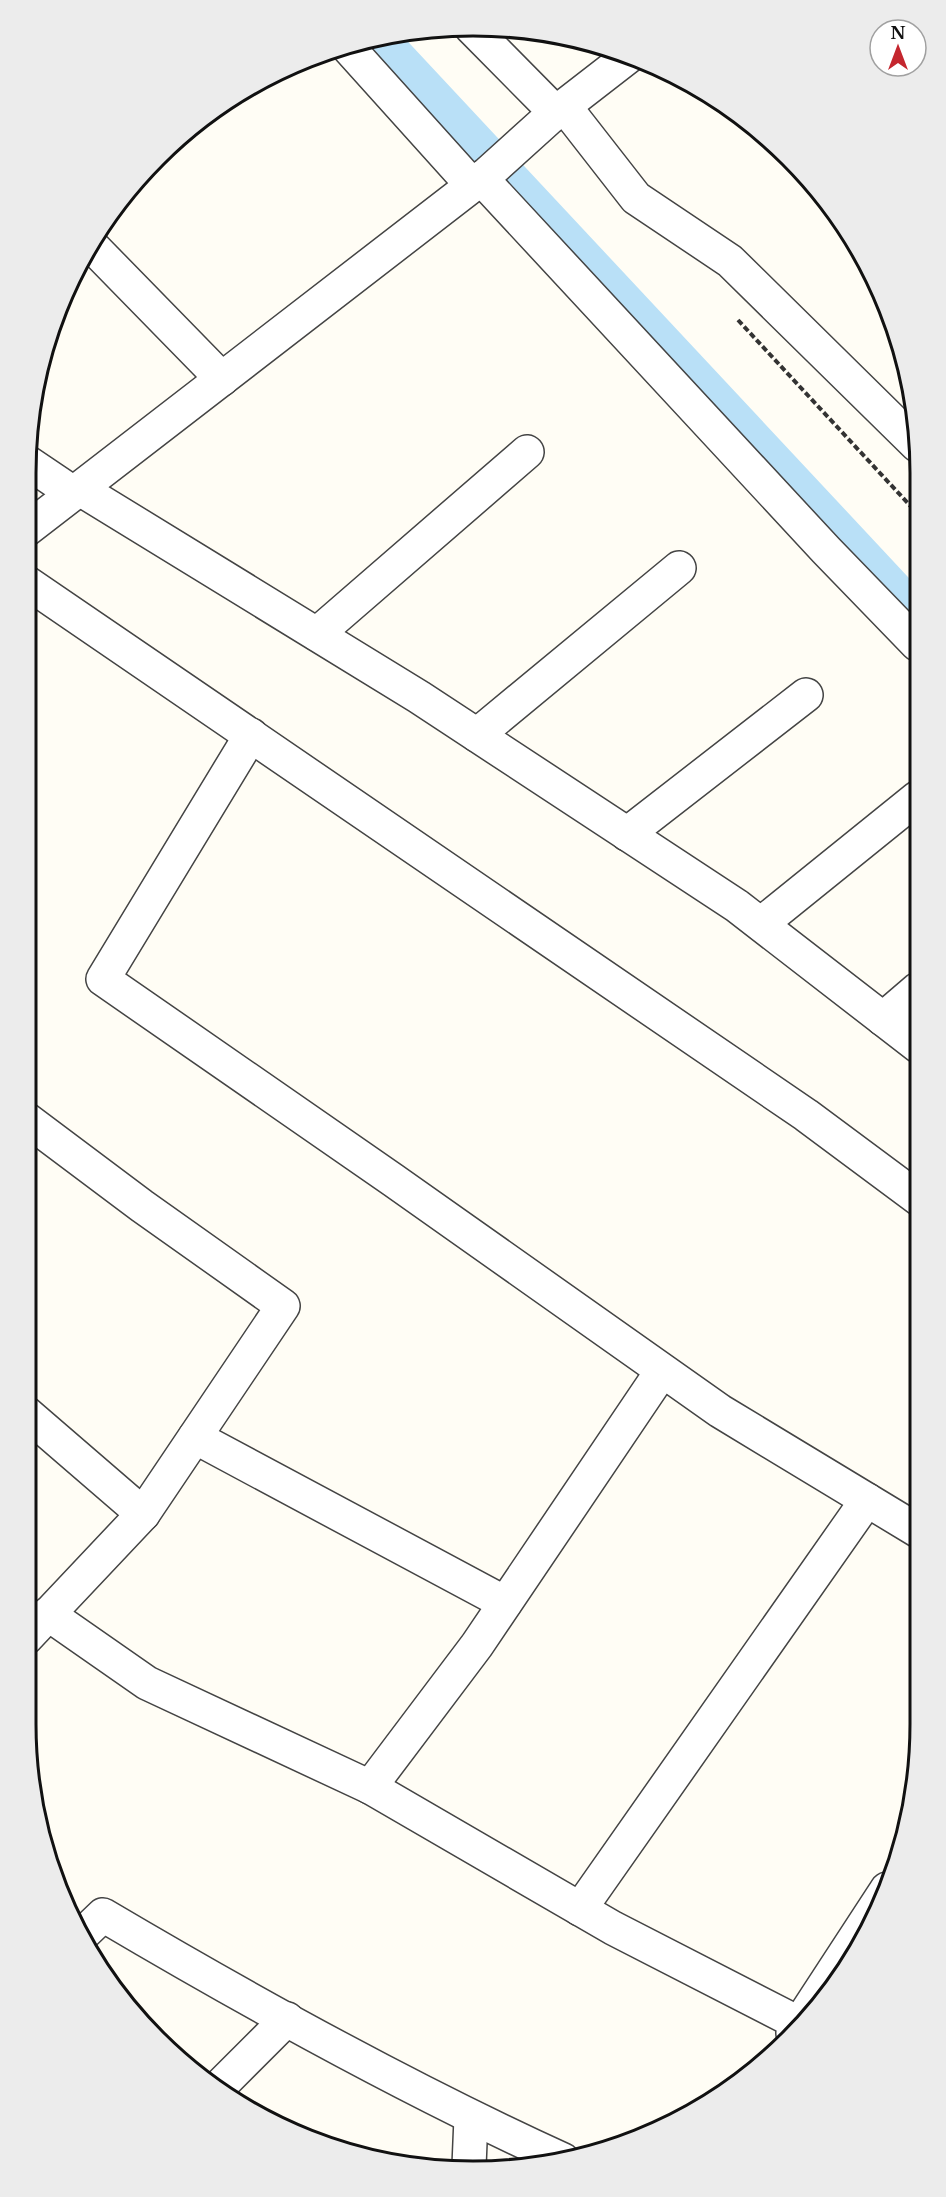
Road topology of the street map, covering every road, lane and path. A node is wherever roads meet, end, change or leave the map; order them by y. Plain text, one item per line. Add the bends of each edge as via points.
1 (480, 36) edge
2 (354, 53) edge
3 (621, 62) edge
4 (557, 113) junction
5 (480, 179) junction
6 (97, 251) edge
7 (734, 316) dead end
8 (222, 379) junction
9 (908, 436) edge
10 (527, 452) dead end
11 (36, 467) edge
12 (77, 491) junction
13 (910, 505) edge
14 (36, 522) edge
15 (679, 568) dead end
16 (36, 589) edge
17 (317, 634) junction
18 (910, 637) edge
19 (806, 695) dead end
20 (251, 735) junction
21 (477, 735) junction
22 (910, 804) edge
23 (627, 834) junction
24 (761, 924) junction
25 (910, 996) edge
26 (883, 1019) junction
27 (910, 1040) edge
28 (36, 1126) edge
29 (910, 1192) edge
30 (662, 1371) junction
31 (36, 1422) edge
32 (195, 1437) junction
33 (867, 1500) junction
34 (143, 1514) junction
35 (910, 1526) edge
36 (505, 1603) junction
37 (48, 1614) junction
38 (36, 1627) edge
39 (370, 1787) junction
40 (580, 1909) junction
41 (88, 1929) edge
42 (287, 2019) junction
43 (791, 2023) edge
44 (224, 2082) edge
45 (471, 2118) junction
46 (550, 2154) edge
47 (469, 2161) edge

1 - 4 street
2 - 5 street
3 - 4 street
4 - 5 street
4 - 9 street via 636,198 730,261
5 - 8 street
5 - 18 street
6 - 8 street
7 - 13 path
8 - 12 street
10 - 17 street
11 - 12 street
12 - 14 street
12 - 17 street
15 - 21 street
16 - 20 street
17 - 21 street
19 - 23 street
20 - 29 street via 806,1115
20 - 30 street via 103,979
21 - 23 street
22 - 24 street
23 - 24 street
24 - 26 street
25 - 26 street
26 - 27 street
28 - 32 street via 283,1306
30 - 33 street
30 - 36 street
31 - 34 street
32 - 34 street
32 - 36 street
33 - 35 street
33 - 40 street
34 - 37 street
36 - 39 street
37 - 38 street
37 - 39 street via 147,1683
39 - 40 street
40 - 43 street
41 - 42 street via 103,1915
42 - 44 street
42 - 45 street
45 - 46 street
45 - 47 street

